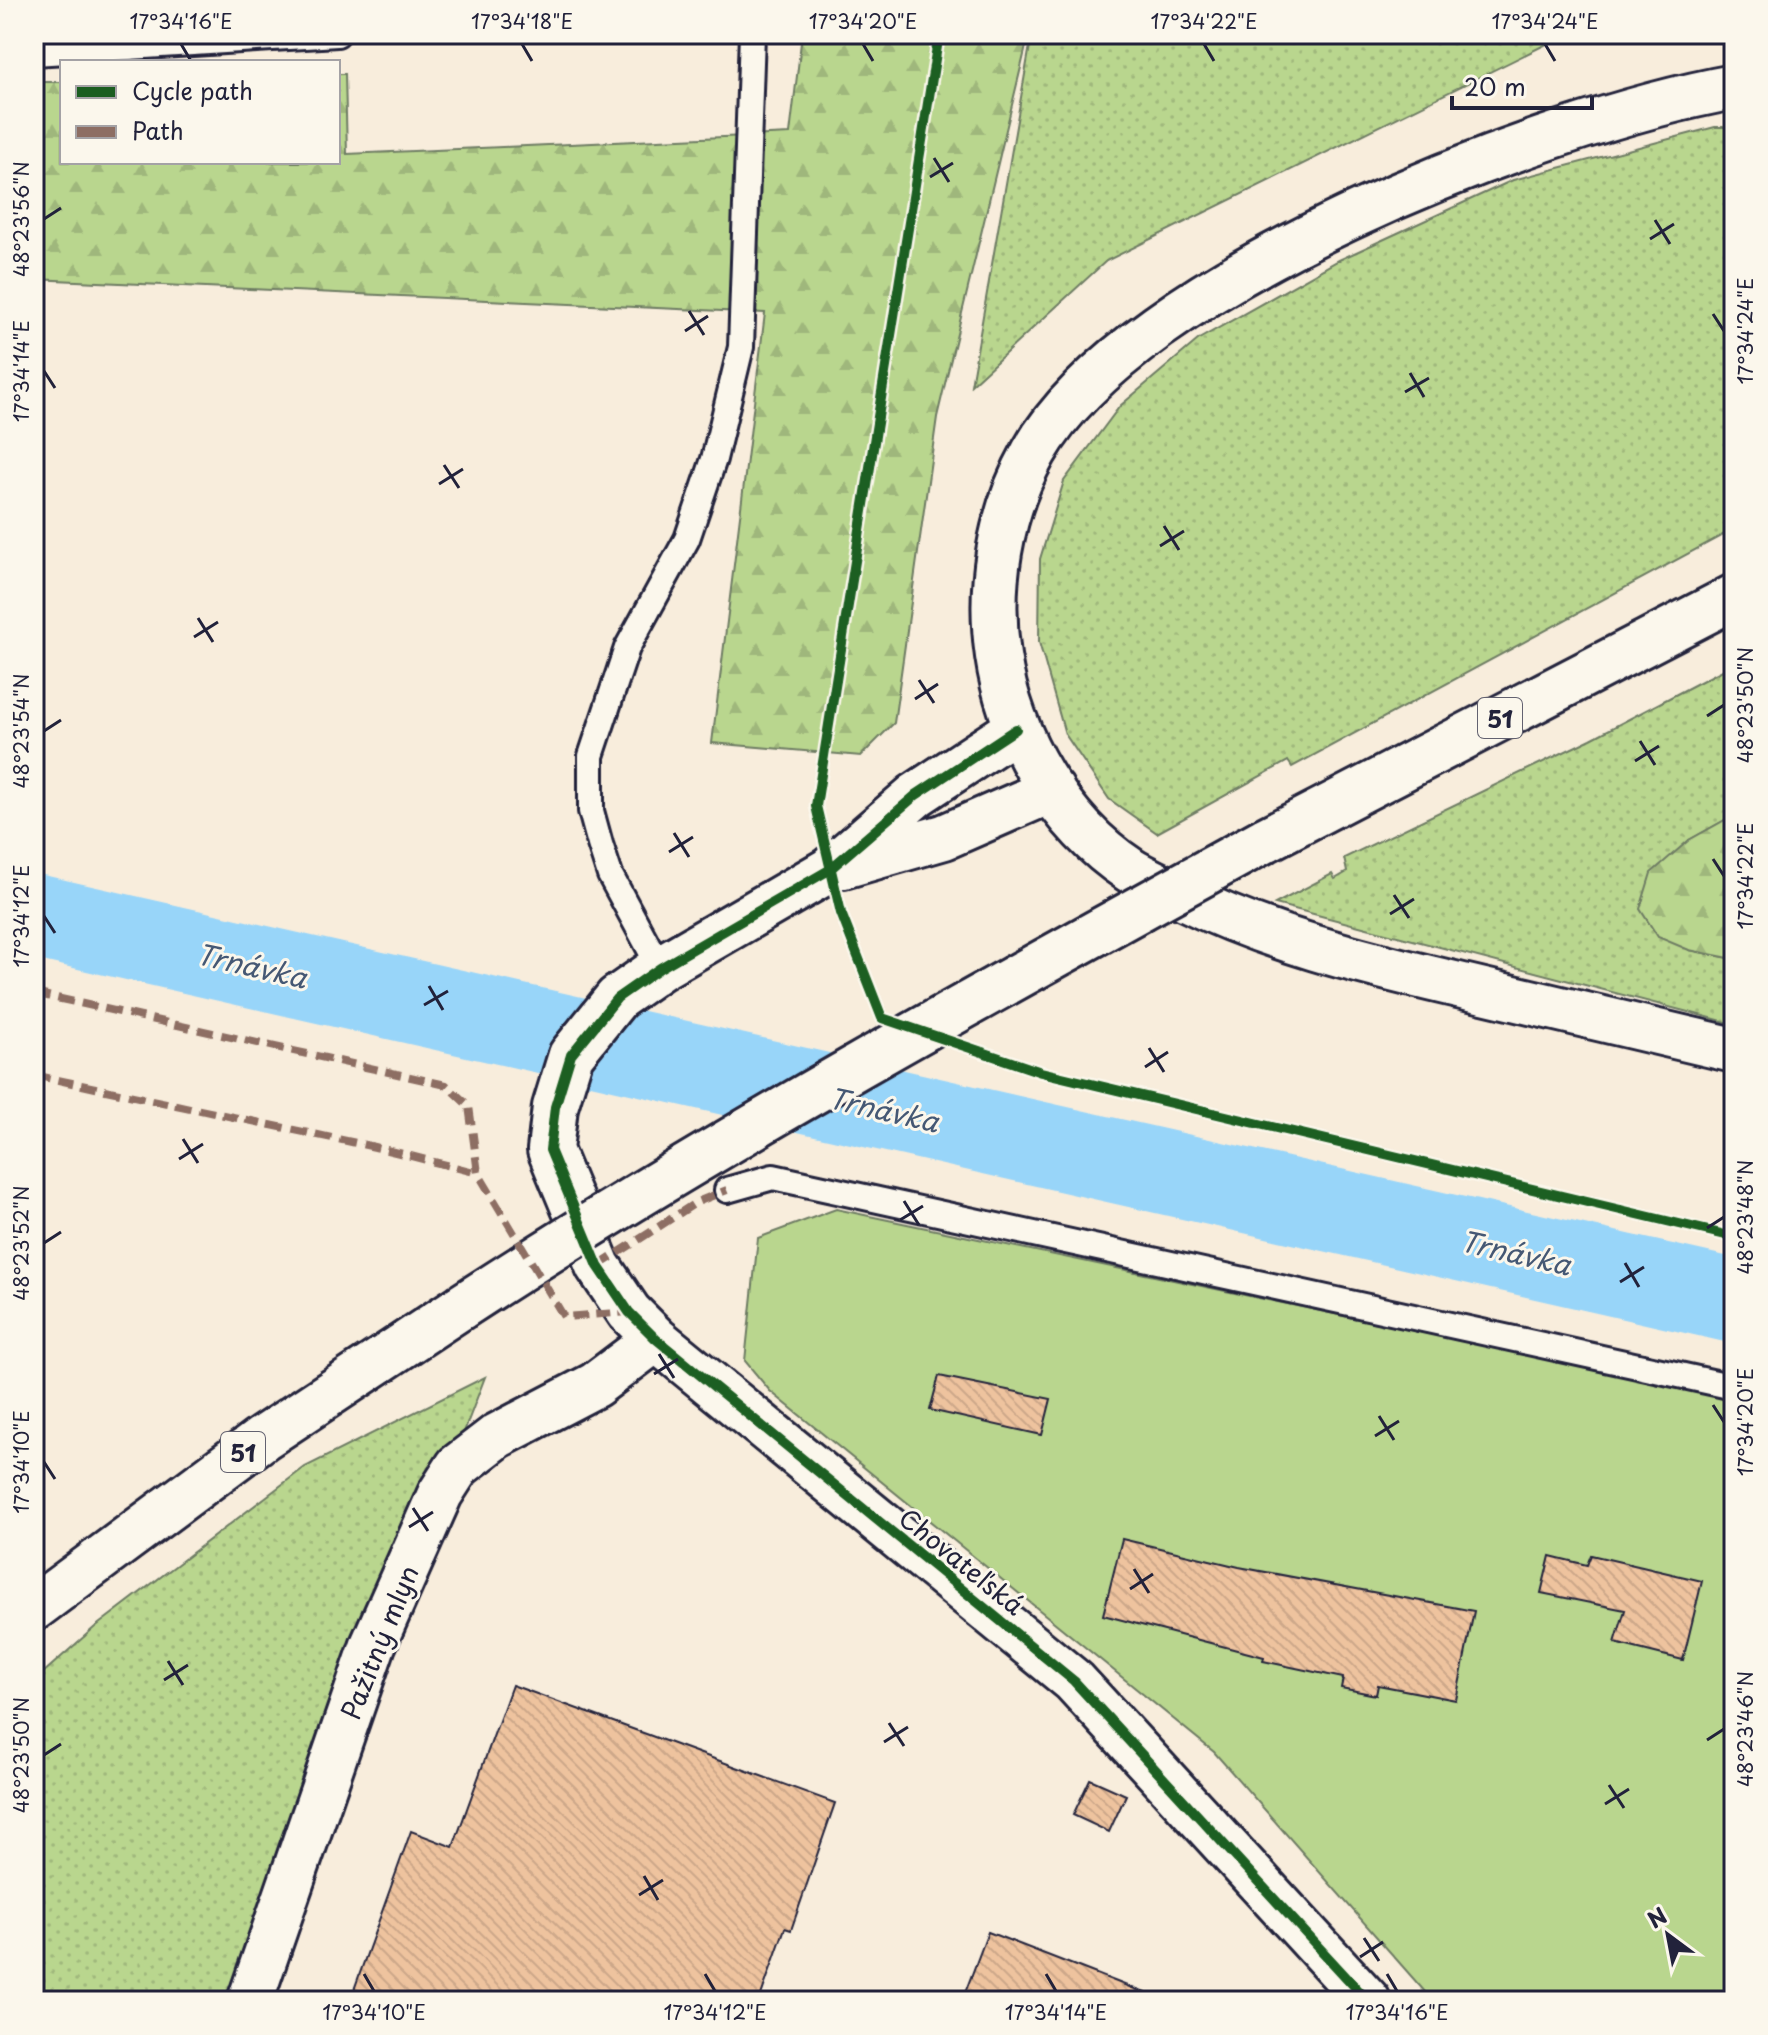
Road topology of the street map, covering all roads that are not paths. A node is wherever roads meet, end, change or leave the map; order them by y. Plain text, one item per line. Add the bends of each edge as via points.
1 (337, 34) edge
2 (752, 34) edge
3 (34, 53) edge
4 (1734, 87) edge
5 (1734, 597) edge
6 (1016, 729) junction
7 (1052, 790) junction
8 (829, 870) junction
9 (660, 968) junction
10 (1734, 1050) edge
11 (727, 1190) dead end
12 (656, 1339) junction
13 (1734, 1387) edge
14 (34, 1608) edge
15 (250, 2001) edge
16 (1368, 2001) edge

1 - 3 lane
2 - 9 lane via 741,347 714,459 687,539 627,648 591,756 591,811 610,875
4 - 6 main road via 1669,98 1472,164 1338,224 1218,288 1132,345 1072,401 1034,452 1005,521 995,573 995,635
5 - 14 main road, 51, bridge via 1265,840 1000,985 583,1227 263,1438
6 - 7 main road
6 - 8 main road via 916,795
7 - 8 main road via 944,837
7 - 10 main road via 1091,839 1132,871 1238,924 1349,959
8 - 9 main road
9 - 12 main road, Chovateľská via 617,998 571,1055 555,1107 550,1150 598,1266 629,1312
11 - 13 lane via 773,1177
12 - 15 main road, Pažitný mlyn via 595,1385 497,1436 458,1466 440,1494 373,1645
12 - 16 main road, Chovateľská via 1074,1681

